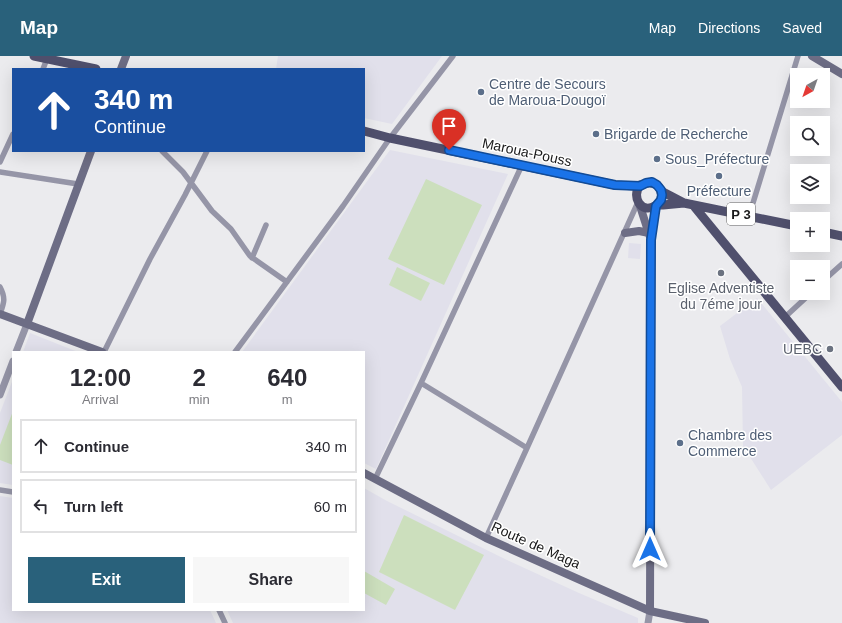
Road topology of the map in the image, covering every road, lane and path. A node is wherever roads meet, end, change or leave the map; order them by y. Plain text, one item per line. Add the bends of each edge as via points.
1 (34, 56) edge
2 (126, 56) edge
3 (453, 56) edge
4 (798, 56) edge
5 (812, 56) edge
6 (48, 57) edge
7 (43, 68) edge
8 (92, 68) edge
9 (121, 68) edge
10 (842, 74) edge
11 (365, 132) edge
12 (12, 136) edge
13 (390, 138) junction
14 (91, 152) edge
15 (163, 152) edge
16 (206, 152) edge
17 (0, 162) edge
18 (522, 165) junction
19 (0, 172) edge
20 (191, 183) junction
21 (78, 184) junction
22 (615, 185) junction
23 (640, 186) junction
24 (661, 190) junction
25 (638, 201) junction
26 (684, 203) junction
27 (657, 205) junction
28 (693, 205) junction
29 (749, 216) junction
30 (266, 225) dead end
31 (790, 225) edge
32 (625, 233) junction
33 (830, 233) edge
34 (842, 236) edge
35 (650, 237) junction
36 (252, 258) junction
37 (842, 264) edge
38 (830, 275) edge
39 (287, 282) junction
40 (0, 287) edge
41 (803, 300) edge
42 (0, 314) edge
43 (785, 317) junction
44 (27, 324) junction
45 (16, 351) edge
46 (100, 351) edge
47 (104, 351) edge
48 (236, 351) edge
49 (12, 364) edge
50 (421, 383) junction
51 (842, 387) edge
52 (0, 395) edge
53 (527, 448) junction
54 (365, 474) edge
55 (375, 479) junction
56 (0, 490) edge
57 (12, 492) edge
58 (486, 538) junction
59 (219, 611) edge
60 (650, 611) junction
61 (225, 623) edge
62 (648, 623) edge
63 (705, 623) edge

1 - 6 main road
2 - 9 main road
3 - 13 street
4 - 29 street
5 - 10 main road
6 - 7 street
6 - 8 main road
11 - 13 main road, Maroua-Pouss
12 - 17 street
13 - 18 main road, Maroua-Pouss
13 - 39 street
14 - 21 main road
15 - 20 street
16 - 20 street
18 - 22 main road, Maroua-Pouss
18 - 50 street
19 - 21 street
20 - 36 street via 214,213 231,229
20 - 47 street
21 - 44 main road
22 - 23 main road
22 - 25 main road
23 - 24 main road via 652,182
23 - 25 main road via 636,191
24 - 26 main road, P 3
24 - 27 main road via 661,200
25 - 27 main road via 646,208
25 - 32 street
25 - 35 main road
26 - 27 main road, P 3
26 - 28 main road, P 3
27 - 35 main road
28 - 29 main road, P 3
28 - 43 main road
29 - 31 main road, P 3
30 - 36 street
32 - 35 main road via 639,231
32 - 53 street
33 - 34 main road
35 - 60 main road
36 - 39 street
37 - 38 street
39 - 48 street
40 - 42 street via 4,301
41 - 43 street
42 - 44 main road
43 - 51 main road
44 - 45 street
44 - 46 main road
49 - 52 street
50 - 53 street
50 - 55 street
53 - 58 street
54 - 55 main road, Route de Maga
55 - 58 main road, Route de Maga
56 - 57 street
58 - 60 main road, Route de Maga
59 - 61 street
60 - 62 street
60 - 63 main road, Route de Maga

